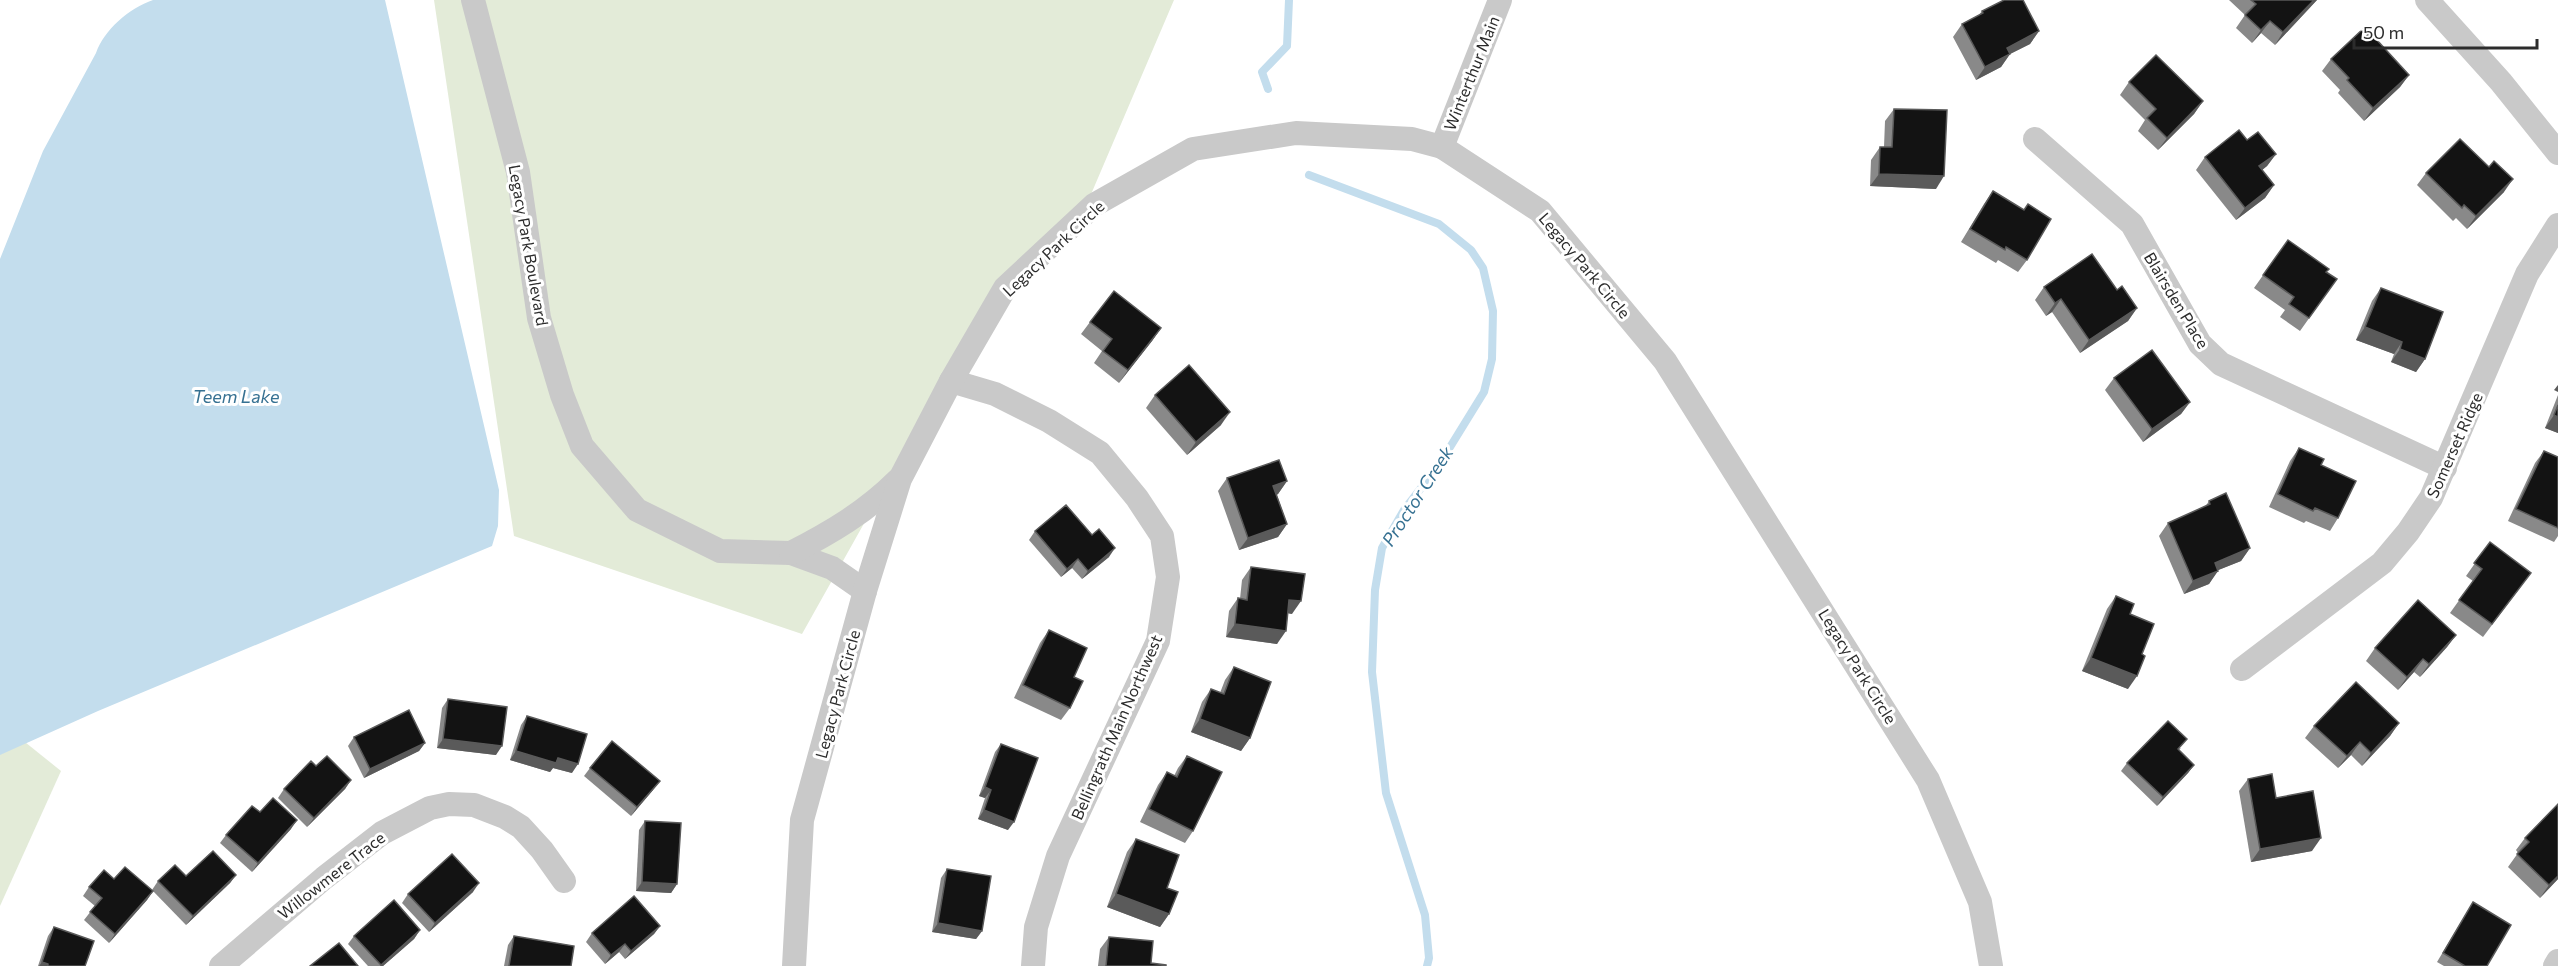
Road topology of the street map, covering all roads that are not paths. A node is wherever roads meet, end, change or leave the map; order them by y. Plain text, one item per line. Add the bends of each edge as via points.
1 (472, 0) edge
2 (1500, 0) edge
3 (2427, 0) edge
4 (2035, 139) dead end
5 (1442, 147) junction
6 (2558, 153) edge
7 (2558, 225) edge
8 (951, 381) junction
9 (2445, 468) junction
10 (900, 479) junction
11 (790, 553) junction
12 (865, 591) junction
13 (2242, 669) dead end
14 (564, 881) dead end
15 (2558, 961) edge
16 (221, 966) edge
17 (795, 966) edge
18 (1033, 966) edge
19 (1991, 966) edge
20 (2554, 966) edge

1 - 11 street, Legacy Park Boulevard via 518,172 539,318 582,446 637,510 720,551
2 - 5 street, Winterthur Main
3 - 6 street
4 - 9 street, Blairsden Place via 2132,224 2200,344 2221,364
5 - 8 street, Legacy Park Circle via 1412,140 1296,134 1193,149 1094,205 1005,288
5 - 19 street, Legacy Park Circle via 1540,211 1665,361 1928,780 1980,902
7 - 9 street, Somerset Ridge via 2527,274
8 - 10 street, Legacy Park Circle
8 - 18 street, Bellingrath Main Northwest via 995,394 1100,453 1162,536 1168,577 1158,641 1058,856 1036,927
9 - 13 street, Somerset Ridge via 2431,498 2382,563
10 - 11 street via 881,498 838,528
10 - 12 street, Legacy Park Circle
11 - 12 street, Legacy Park Boulevard via 832,568
12 - 17 street, Legacy Park Circle via 802,820
14 - 16 street, Willowmere Trace via 542,850 505,817 474,805 430,808 382,833
15 - 20 street

